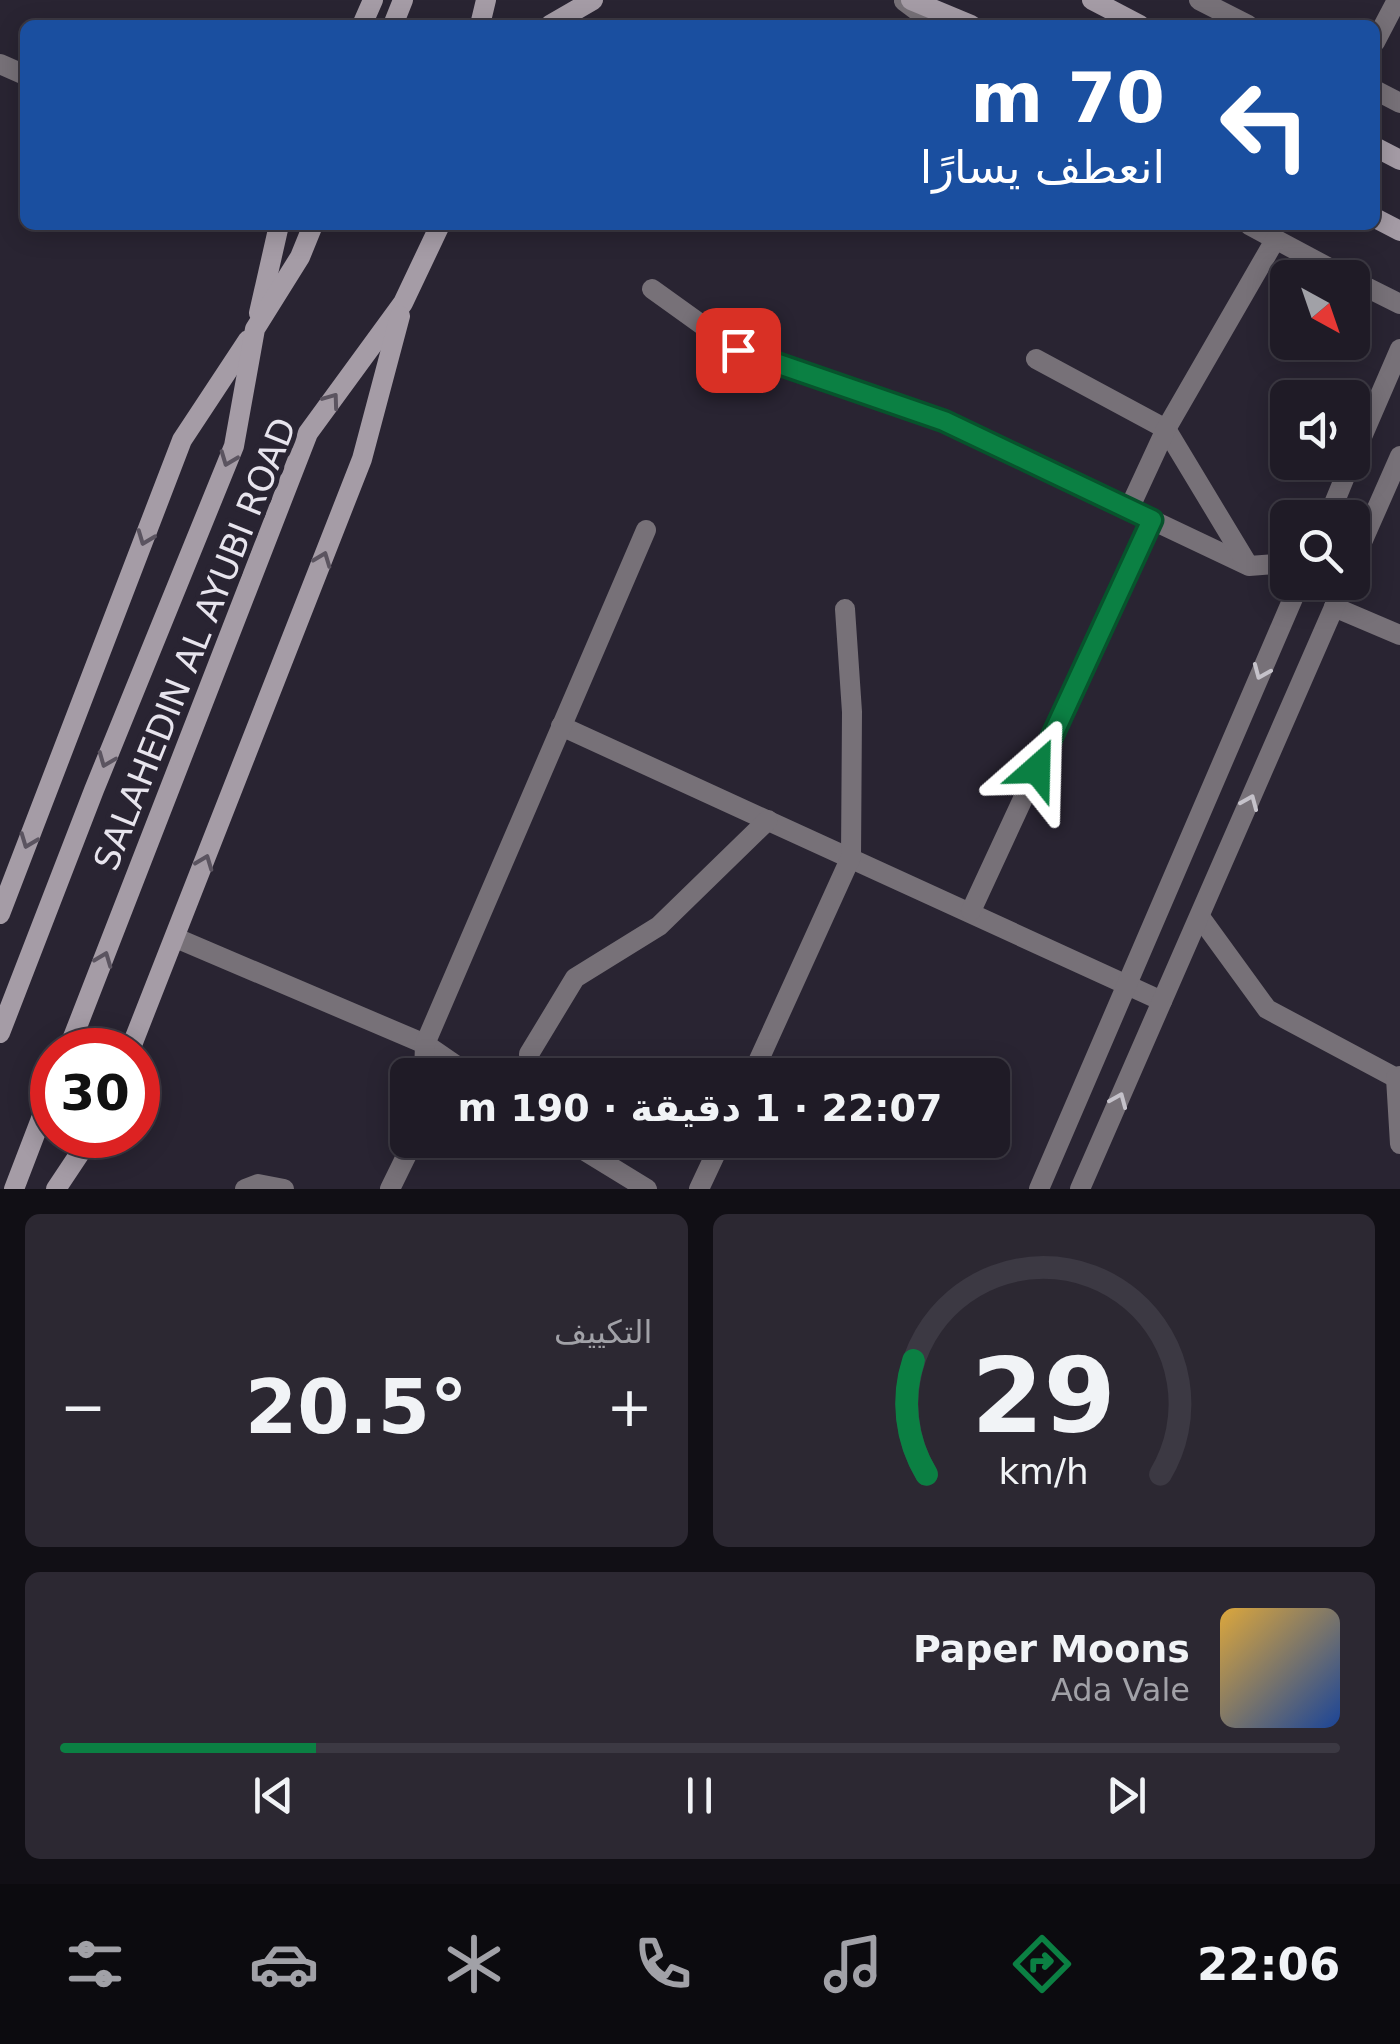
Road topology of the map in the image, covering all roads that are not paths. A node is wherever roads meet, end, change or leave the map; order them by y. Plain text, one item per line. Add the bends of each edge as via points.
1 (593, 0) edge
2 (902, 0) edge
3 (912, 0) edge
4 (1092, 0) edge
5 (1199, 0) edge
6 (1397, 0) edge
7 (559, 20) edge
8 (929, 20) edge
9 (958, 20) edge
10 (1130, 20) edge
11 (1238, 20) edge
12 (1380, 32) edge
13 (278, 230) edge
14 (311, 230) edge
15 (438, 230) edge
16 (1258, 230) edge
17 (1275, 240) junction
18 (1313, 260) edge
19 (652, 289) dead end
20 (1370, 289) edge
21 (403, 303) junction
22 (1400, 304) edge
23 (255, 329) junction
24 (1400, 349) edge
25 (1036, 359) dead end
26 (1370, 419) edge
27 (1166, 429) junction
28 (1400, 456) edge
29 (1129, 509) junction
30 (1152, 520) junction
31 (1370, 524) edge
32 (646, 530) dead end
33 (1270, 564) edge
34 (1249, 566) junction
35 (1292, 600) edge
36 (1337, 600) edge
37 (1334, 607) junction
38 (846, 609) dead end
39 (1400, 635) edge
40 (561, 726) junction
41 (768, 820) junction
42 (851, 857) junction
43 (971, 911) junction
44 (0, 914) edge
45 (1200, 917) junction
46 (176, 938) junction
47 (1127, 985) junction
48 (1162, 1000) junction
49 (77, 1028) edge
50 (139, 1028) edge
51 (0, 1033) edge
52 (425, 1044) junction
53 (425, 1058) edge
54 (445, 1058) edge
55 (530, 1058) edge
56 (760, 1058) edge
57 (1398, 1077) edge
58 (1400, 1144) edge
59 (30, 1147) edge
60 (78, 1158) edge
61 (85, 1158) edge
62 (405, 1158) edge
63 (597, 1158) edge
64 (714, 1158) edge
65 (14, 1189) edge
66 (56, 1189) edge
67 (74, 1189) edge
68 (245, 1189) edge
69 (284, 1189) edge
70 (390, 1189) edge
71 (647, 1189) edge
72 (700, 1189) edge
73 (1039, 1189) edge
74 (1080, 1189) edge

1 - 7 main road
2 - 8 street
3 - 9 main road
4 - 10 main road
5 - 11 street
6 - 12 street
13 - 23 main road
14 - 23 main road, SALAHEDIN AL AYUBI ROAD
15 - 21 main road, SALAHEDIN AL AYUBI ROAD
16 - 17 street
17 - 18 street
17 - 27 street
19 - 29 street via 738,350 944,421
20 - 22 street
46 -> 21 main road via 362,459
49 -> 21 main road, SALAHEDIN AL AYUBI ROAD via 308,434
23 -> 44 main road via 182,440
23 -> 51 main road, SALAHEDIN AL AYUBI ROAD via 234,446
24 - 26 street
25 - 27 street
27 - 29 street
27 - 34 street
28 - 31 street
29 - 30 street
30 - 34 street
30 - 43 street
32 - 40 street
33 - 34 street
35 -> 47 street
36 - 37 street
37 - 39 street
45 -> 37 street
38 - 42 street
40 - 41 street
40 - 52 street
41 - 42 street
41 - 55 street via 659,926 575,978
42 - 43 street
42 - 56 street
43 - 47 street
45 - 48 street
45 - 57 street via 1266,1009
46 - 50 main road
46 - 52 street
47 - 48 street
47 - 73 street
74 -> 48 street
52 - 53 street
52 - 54 street
57 - 58 street
59 - 65 main road
60 - 66 main road
61 - 67 main road
62 - 70 street
63 - 71 street
64 - 72 street
68 - 69 street

